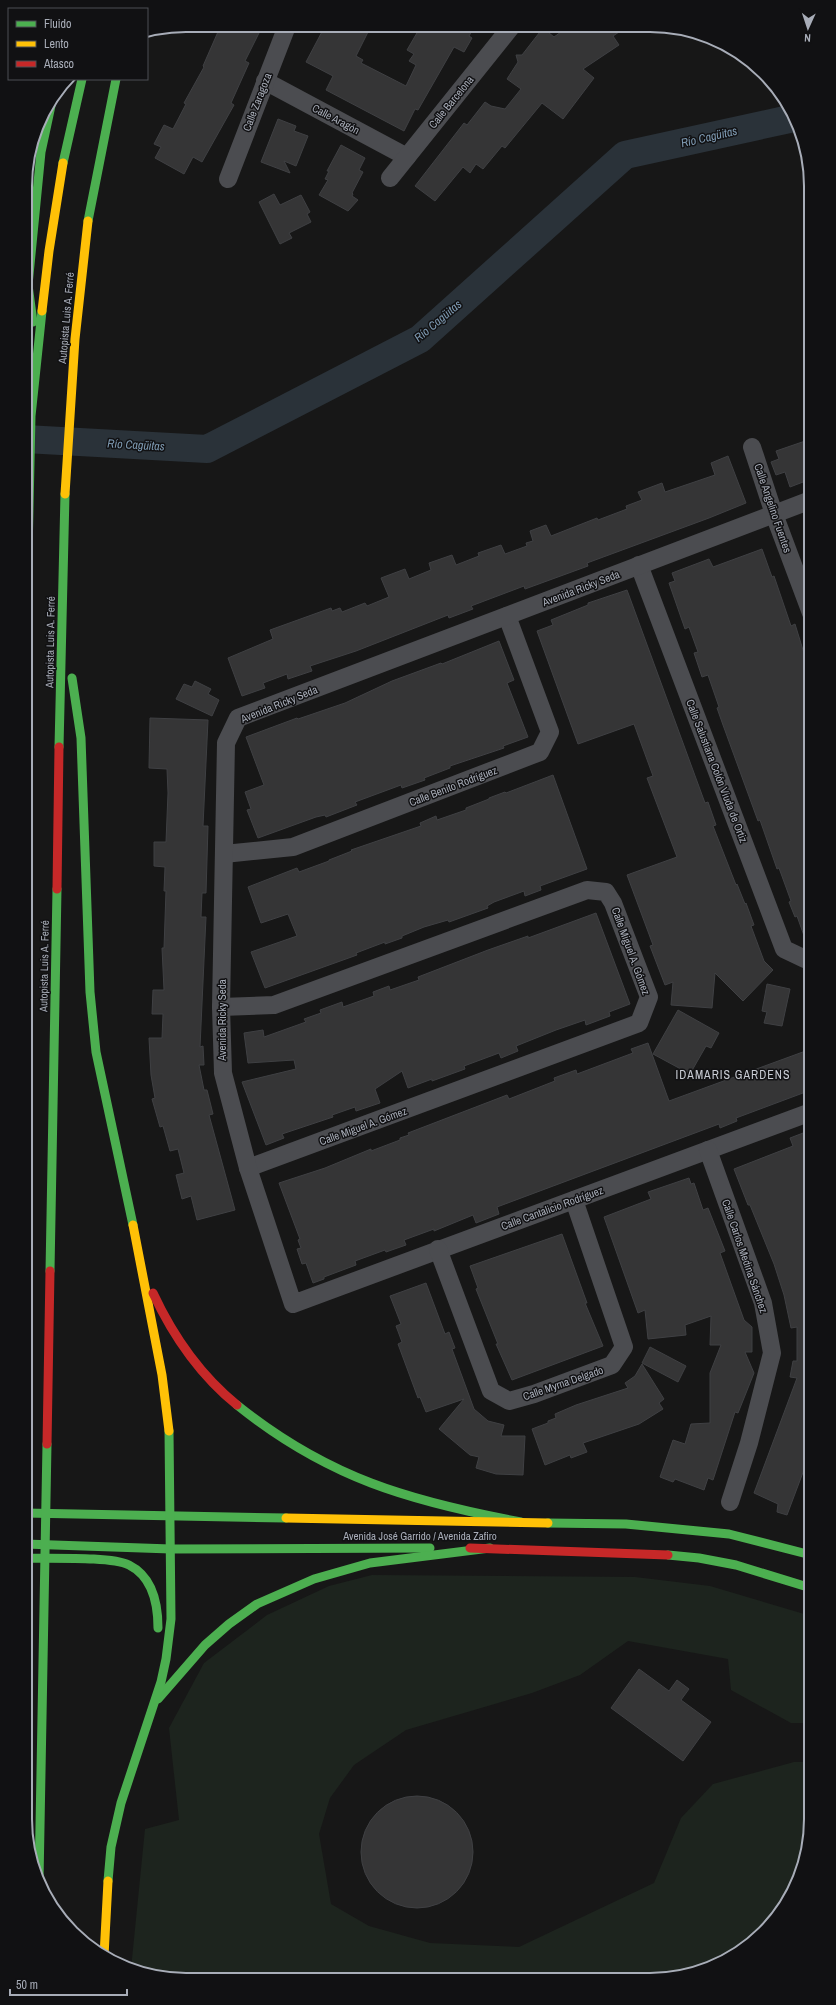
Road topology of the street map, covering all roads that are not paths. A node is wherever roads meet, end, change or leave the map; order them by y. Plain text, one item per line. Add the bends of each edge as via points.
1 (285, 32) edge
2 (508, 32) edge
3 (82, 80) edge
4 (116, 80) edge
5 (265, 80) junction
6 (49, 116) edge
7 (407, 157) junction
8 (390, 178) dead end
9 (228, 179) dead end
10 (32, 247) edge
11 (32, 314) edge
12 (37, 351) junction
13 (32, 403) edge
14 (752, 447) dead end
15 (804, 503) edge
16 (774, 514) junction
17 (639, 565) junction
18 (804, 594) edge
19 (62, 616) junction
20 (507, 616) junction
21 (224, 854) junction
22 (804, 959) edge
23 (221, 1007) junction
24 (804, 1115) edge
25 (708, 1150) junction
26 (248, 1168) junction
27 (574, 1200) junction
28 (438, 1249) junction
29 (144, 1274) junction
30 (293, 1304) joint
31 (730, 1502) dead end
32 (32, 1513) edge
33 (171, 1514) junction
34 (521, 1522) junction
35 (32, 1544) edge
36 (490, 1548) junction
37 (171, 1549) junction
38 (804, 1553) edge
39 (32, 1558) edge
40 (804, 1586) edge
41 (158, 1640) dead end
42 (157, 1654) dead end
43 (154, 1703) junction
44 (39, 1866) edge
45 (104, 1949) edge

1 - 5 street, Calle Zaragoza
2 - 7 street, Calle Barcelona
3 - 12 main road via 64,159 49,251
4 - 19 main road, Autopista Luis A. Ferré via 87,227 77,316 63,525
5 - 7 street, Calle Aragón
5 - 9 street, Calle Zaragoza
6 - 10 main road via 42,152
7 - 8 street, Calle Barcelona
11 - 12 main road
12 - 13 main road
14 - 16 street, Calle Angelino Fuentes
15 - 16 street, Avenida Ricky Seda
16 - 17 street, Avenida Ricky Seda
16 - 18 street, Calle Angelino Fuentes
17 - 20 street, Avenida Ricky Seda
17 - 22 street, Calle Salustiana Colón Viuda de Ortiz via 784,950
19 - 29 main road via 81,738 90,992 96,1052
19 - 44 main road, Autopista Luis A. Ferré
20 - 21 street, Avenida Ricky Seda via 238,718 226,743
20 - 21 street, Calle Benito Rodríguez via 550,732 540,752 293,847
21 - 23 street, Avenida Ricky Seda
23 - 26 street, Avenida Ricky Seda via 223,1073
23 - 26 street, Calle Miguel A. Gómez via 274,1005 587,890 606,892 613,903 649,997 639,1023
24 - 25 street, Calle Cantalicio Rodríguez
25 - 27 street, Calle Cantalicio Rodríguez
25 - 31 street, Calle Carlos Medina Sánchez via 763,1303 772,1353 749,1443
26 - 30 street, Avenida Ricky Seda
27 - 28 street, Calle Cantalicio Rodríguez
27 - 28 street, Calle Myrna Delgado via 624,1347 612,1366 509,1401 491,1391
28 - 30 street, Calle Cantalicio Rodríguez
29 - 33 main road via 169,1432
29 - 34 main road via 180,1343 223,1392 258,1422 305,1452 365,1482 441,1506
32 - 33 main road, Avenida José Garrido / Avenida Zafiro
33 - 34 main road, Avenida José Garrido / Avenida Zafiro
33 - 37 main road
34 - 38 main road, Avenida José Garrido / Avenida Zafiro via 626,1524 729,1534
35 - 37 main road, Avenida José Garrido / Avenida Zafiro
36 - 37 main road, Avenida José Garrido / Avenida Zafiro
36 - 40 main road, Avenida José Garrido / Avenida Zafiro via 646,1553 699,1558 736,1565
36 - 43 main road via 370,1563 314,1579 257,1604 228,1624 205,1645
37 - 43 main road via 171,1619 166,1659
39 - 41 main road via 112,1561 128,1564 154,1589 159,1610
42 - 43 main road
43 - 45 main road via 121,1803 111,1847

